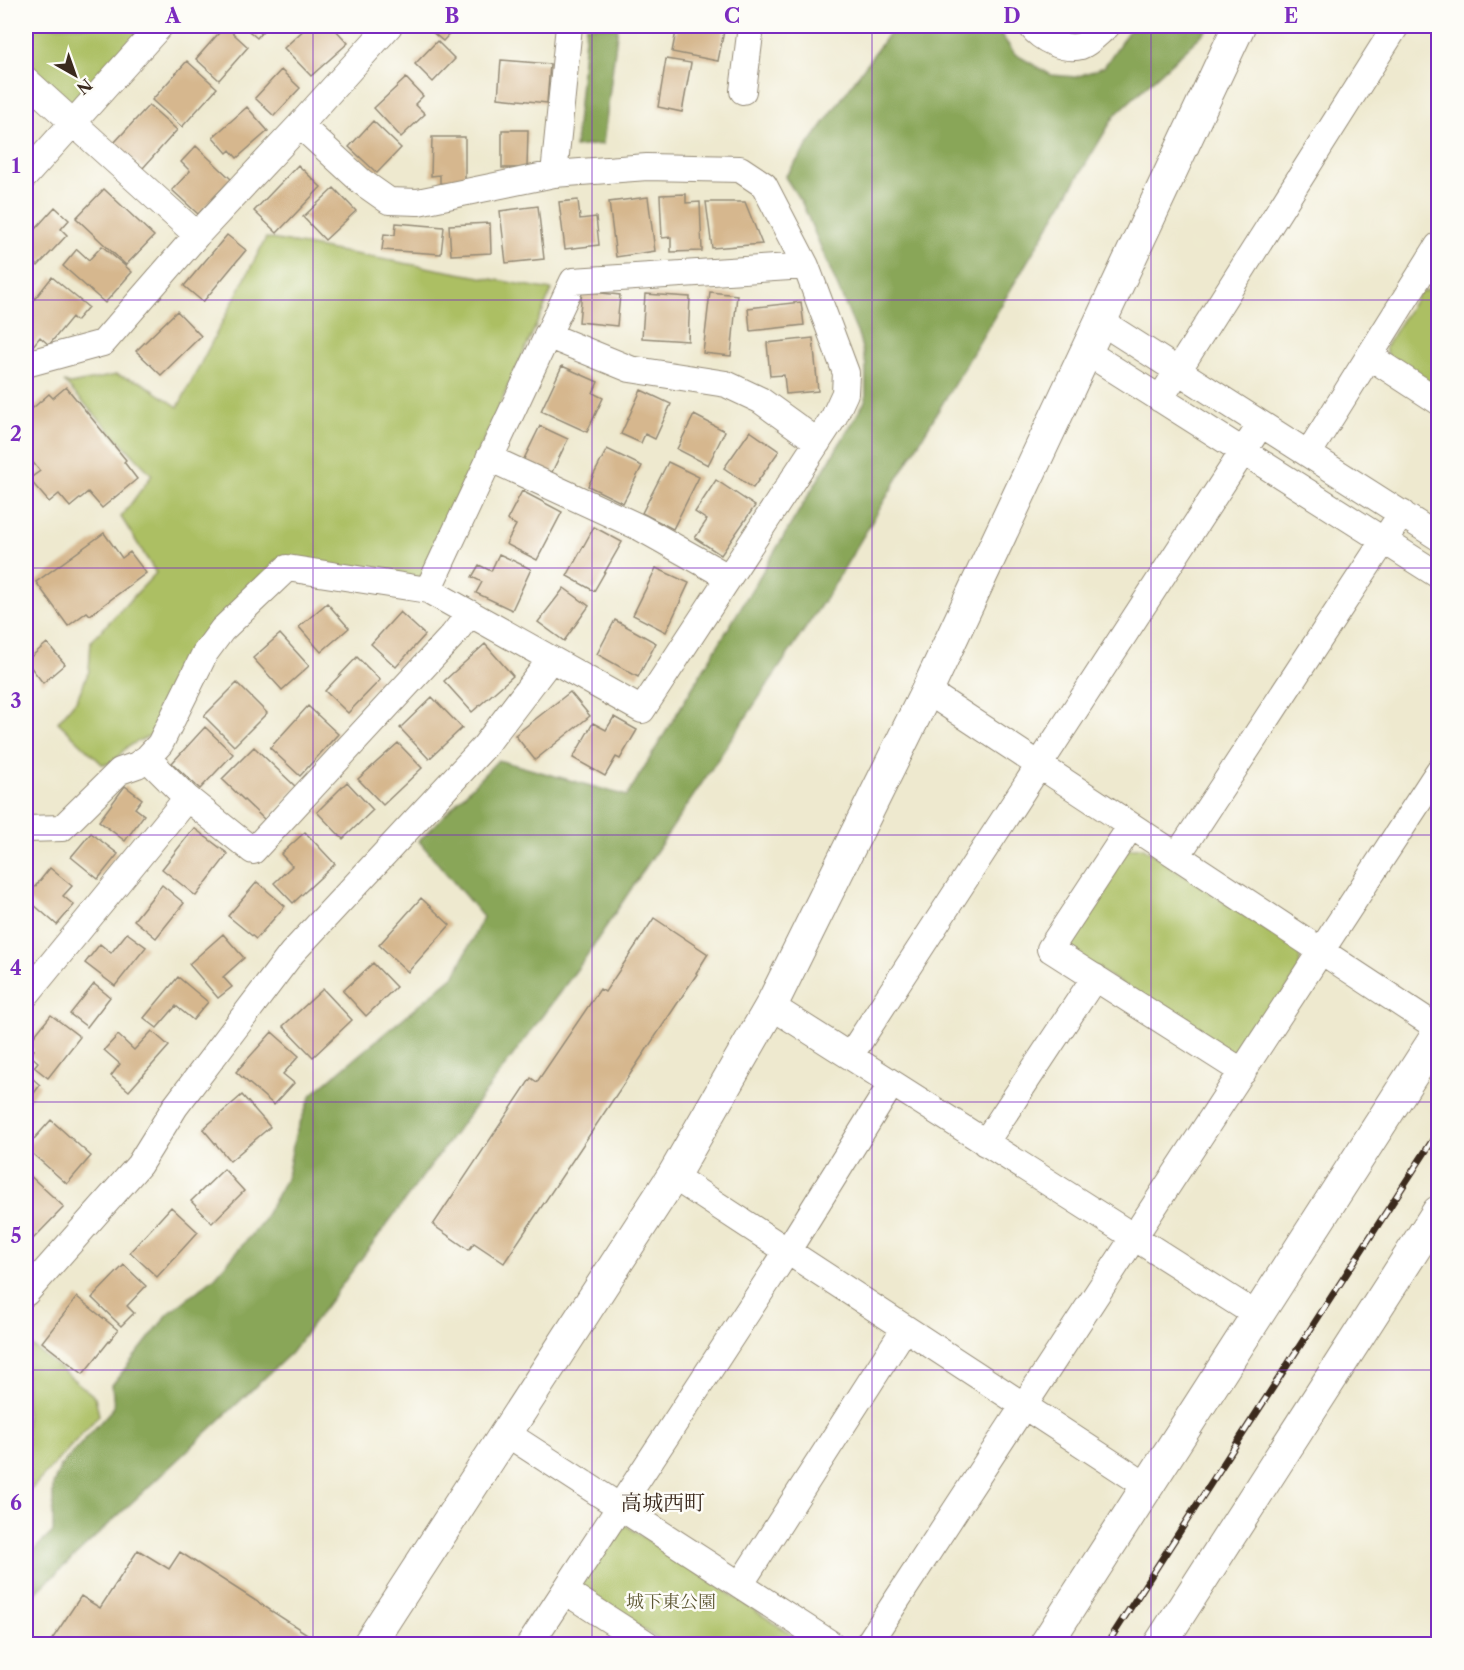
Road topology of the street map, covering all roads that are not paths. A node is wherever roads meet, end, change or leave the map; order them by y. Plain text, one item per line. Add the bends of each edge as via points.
1 (160, 26) edge
2 (389, 26) edge
3 (569, 26) edge
4 (751, 26) edge
5 (1031, 26) edge
6 (1107, 26) edge
7 (1239, 26) edge
8 (1396, 26) edge
9 (26, 80) edge
10 (742, 91) dead end
11 (71, 123) junction
12 (300, 125) junction
13 (554, 174) junction
14 (26, 175) edge
15 (197, 235) junction
16 (1438, 246) edge
17 (806, 266) junction
18 (1432, 273) edge
19 (1100, 321) junction
20 (547, 335) junction
21 (1085, 351) junction
22 (1369, 356) junction
23 (26, 364) edge
24 (1178, 371) junction
25 (1160, 399) junction
26 (1438, 401) edge
27 (1261, 424) junction
28 (818, 442) junction
29 (1243, 452) junction
30 (1308, 454) junction
31 (489, 458) junction
32 (1402, 513) junction
33 (1438, 537) edge
34 (1384, 541) junction
35 (1438, 575) edge
36 (728, 577) junction
37 (428, 590) junction
38 (470, 613) junction
39 (551, 659) junction
40 (927, 691) junction
41 (147, 758) junction
42 (1039, 765) junction
43 (1438, 772) edge
44 (187, 798) junction
45 (1131, 826) junction
46 (26, 829) edge
47 (1177, 856) junction
48 (1322, 951) junction
49 (1095, 977) junction
50 (26, 995) edge
51 (771, 1006) junction
52 (1438, 1028) edge
53 (1438, 1034) edge
54 (850, 1056) junction
55 (1243, 1072) junction
56 (892, 1083) junction
57 (986, 1143) junction
58 (673, 1176) junction
59 (1438, 1212) edge
60 (1134, 1237) junction
61 (788, 1251) junction
62 (26, 1293) edge
63 (1258, 1316) junction
64 (905, 1328) junction
65 (1024, 1406) junction
66 (506, 1433) junction
67 (1148, 1487) junction
68 (620, 1506) junction
69 (740, 1585) junction
70 (565, 1591) junction
71 (369, 1644) edge
72 (531, 1644) edge
73 (647, 1644) edge
74 (831, 1644) edge
75 (868, 1644) edge
76 (1046, 1644) edge
77 (1160, 1644) edge

1 - 11 street
2 - 12 street
3 - 13 street
4 - 10 street
5 - 6 street via 1057,45 1081,46
7 - 19 street
8 - 24 street
9 - 11 street
11 - 14 street
11 - 15 street
12 - 13 street via 388,201 418,202
12 - 15 street
13 - 17 street via 648,167 740,169 764,185
15 - 23 street via 103,343
16 - 18 street
17 - 20 street via 573,281
17 - 28 street via 846,373 845,393
18 - 22 street
19 - 21 street
19 - 24 street
20 - 28 street via 630,369 726,384 760,400
20 - 31 street
21 - 25 street
21 - 40 street
22 - 26 street
22 - 30 street
24 - 25 street
24 - 27 street
25 - 29 street
27 - 29 street
27 - 30 street
28 - 36 street
29 - 34 street
29 - 42 street
30 - 32 street
31 - 36 street via 641,528
31 - 37 street
32 - 33 street
32 - 34 street
34 - 35 street
34 - 47 street
36 - 39 street via 642,710
37 - 38 street
37 - 41 street via 287,568 222,630 205,653 160,744
38 - 39 street
38 - 44 street via 253,851
39 - 62 street via 484,747 292,953 175,1107 139,1165
40 - 42 street
40 - 51 street
41 - 44 street
41 - 46 street via 120,771 62,828
42 - 45 street
42 - 54 street
43 - 48 street
44 - 50 street
45 - 47 street
45 - 49 street via 1050,949
47 - 48 street
48 - 52 street
48 - 55 street
49 - 55 street
49 - 57 street
51 - 54 street
51 - 58 street
53 - 63 street
54 - 56 street
55 - 60 street
56 - 57 street
56 - 61 street
57 - 60 street
58 - 61 street
58 - 66 street
59 - 77 street
60 - 63 street
60 - 65 street
61 - 64 street
61 - 68 street
63 - 67 street
64 - 65 street
64 - 69 street
65 - 67 street
65 - 75 street
66 - 68 street
66 - 71 street
67 - 76 street
68 - 69 street
68 - 70 street
69 - 74 street
70 - 72 street
70 - 73 street

